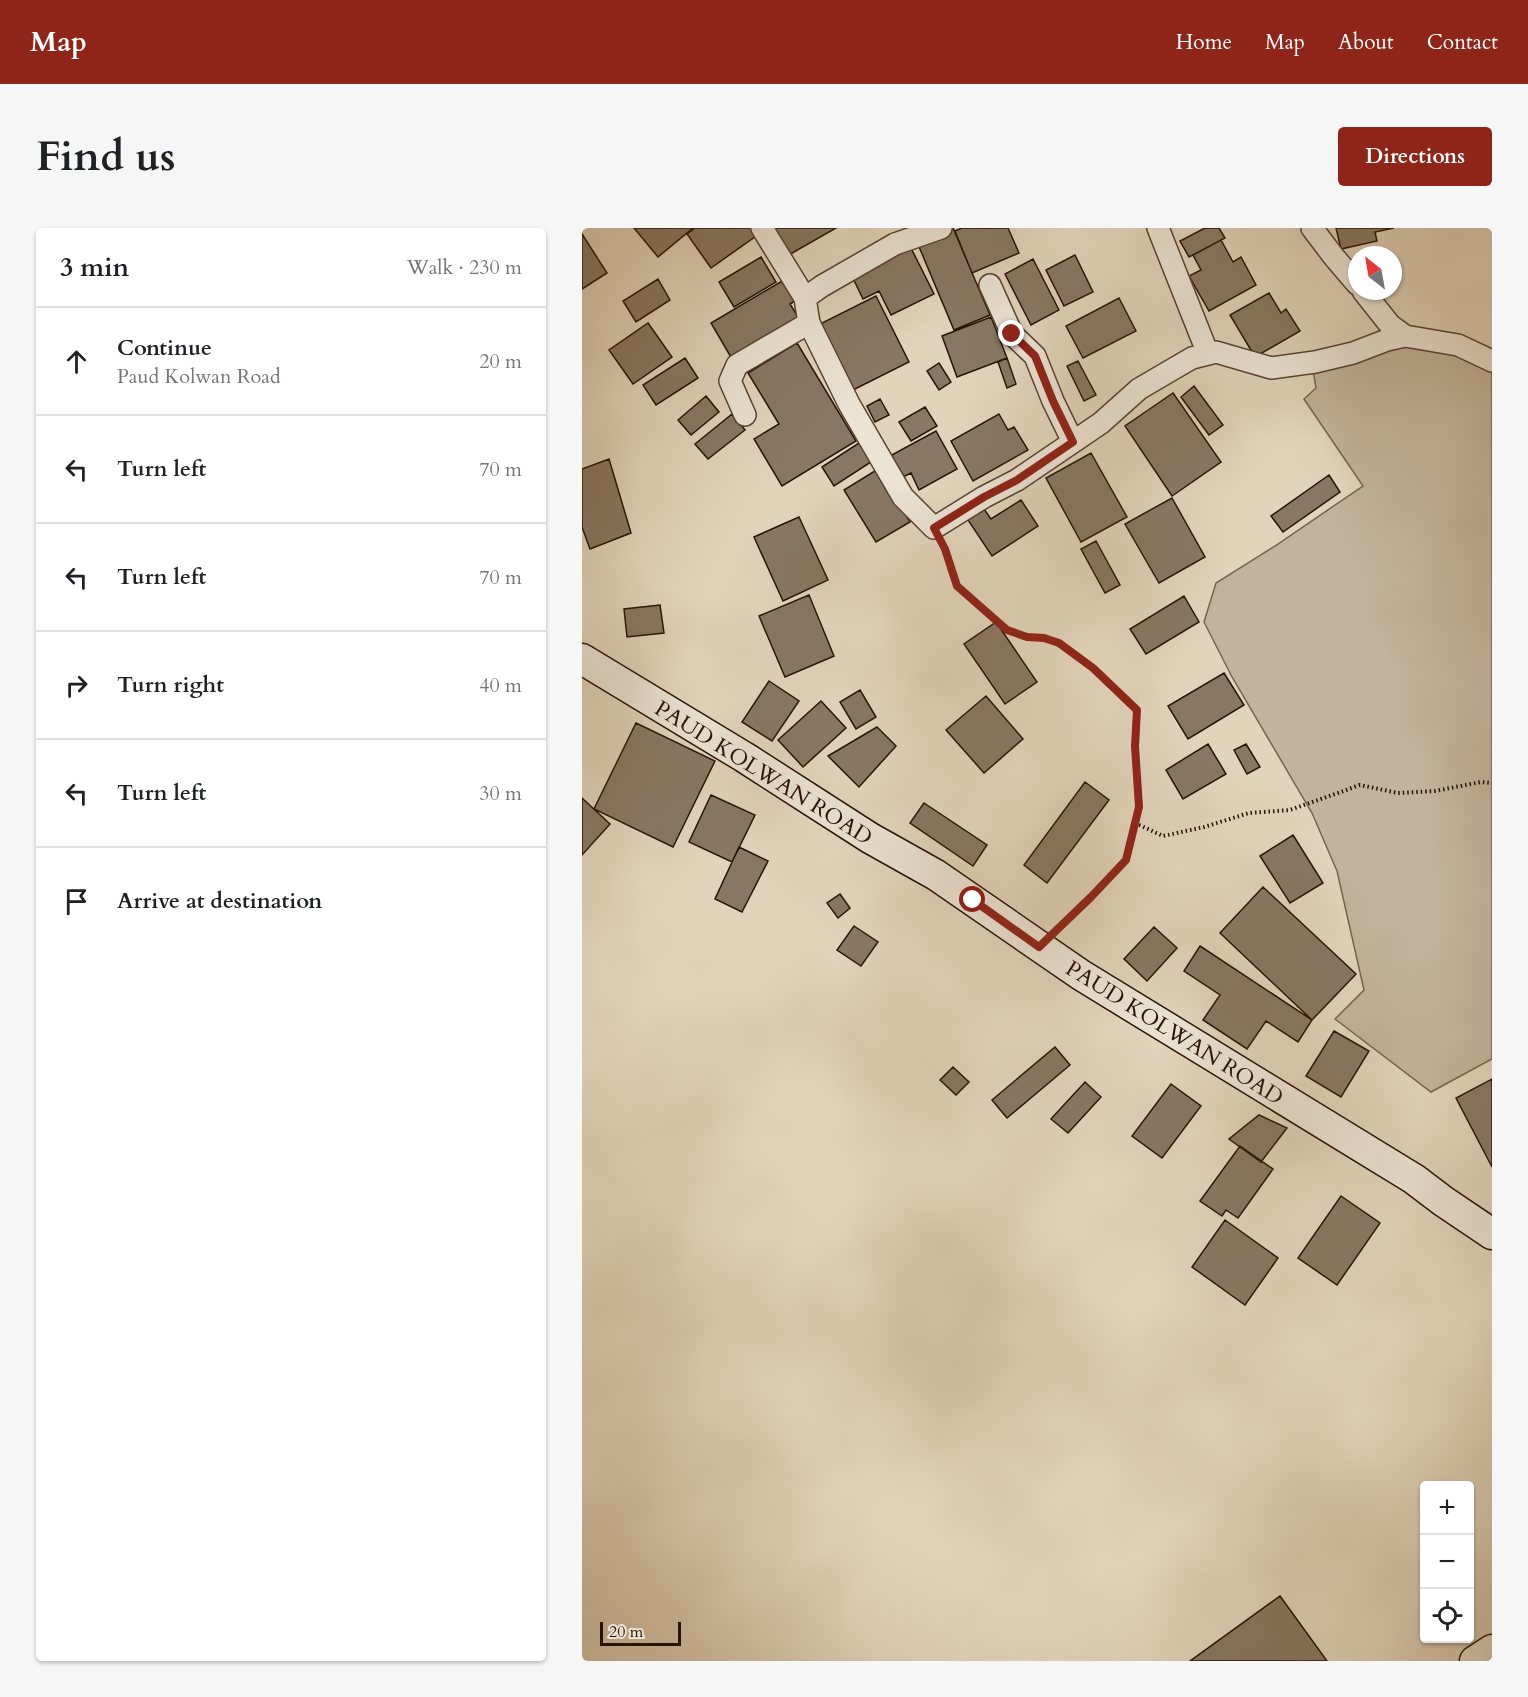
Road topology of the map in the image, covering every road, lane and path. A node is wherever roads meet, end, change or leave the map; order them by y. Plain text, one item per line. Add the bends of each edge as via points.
1 (762, 228) edge
2 (941, 228) edge
3 (1158, 228) edge
4 (1312, 228) edge
5 (891, 236) edge
6 (1348, 273) edge
7 (990, 285) dead end
8 (805, 298) junction
9 (1370, 300) edge
10 (809, 323) junction
11 (1405, 336) junction
12 (1208, 354) junction
13 (1492, 361) edge
14 (745, 415) dead end
15 (1073, 442) junction
16 (934, 528) junction
17 (582, 659) edge
18 (1492, 783) edge
19 (1135, 823) junction
20 (1039, 947) junction
21 (1492, 1234) edge
22 (1492, 1650) edge
23 (1474, 1661) edge

1 - 8 street
2 - 5 street
3 - 12 street
4 - 6 street
5 - 8 street
7 - 15 street via 1012,334 1035,356
8 - 10 street
9 - 11 street via 1390,325
10 - 14 street via 737,365 730,381
10 - 16 street via 849,404 903,497
11 - 12 street via 1353,353 1271,368 1216,352
11 - 13 street via 1458,345
12 - 15 street via 1192,358 1139,389
15 - 16 street
16 - 19 path via 957,586 1007,630 1059,643 1093,668 1137,710 1139,807
17 - 20 main road, PAUD KOLWAN ROAD via 936,875
18 - 19 path via 1398,793 1360,785 1290,810 1249,813 1163,836
19 - 20 path via 1126,860
20 - 21 main road, PAUD KOLWAN ROAD via 1413,1179
22 - 23 main road

